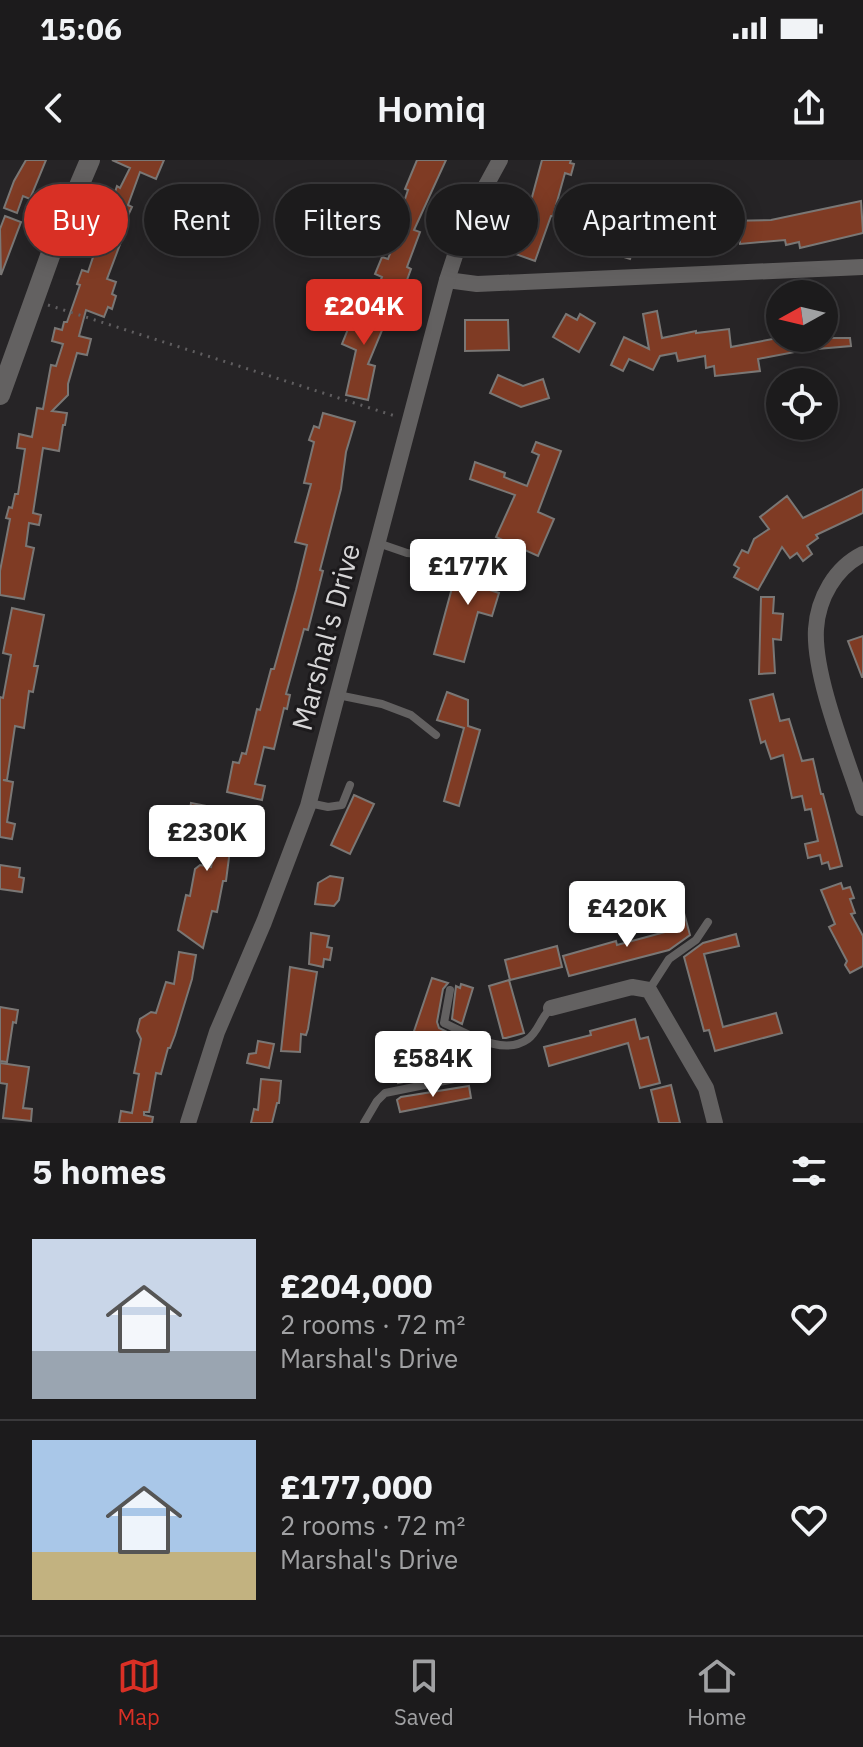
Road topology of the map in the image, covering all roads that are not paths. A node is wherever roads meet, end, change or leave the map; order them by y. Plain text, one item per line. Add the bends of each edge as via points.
1 (90, 160) edge
2 (500, 160) edge
3 (863, 267) edge
4 (447, 280) junction
5 (0, 395) edge
6 (378, 543) junction
7 (863, 554) edge
8 (463, 558) dead end
9 (337, 695) junction
10 (436, 735) dead end
11 (350, 785) dead end
12 (308, 803) junction
13 (863, 808) edge
14 (708, 922) dead end
15 (450, 990) dead end
16 (649, 990) junction
17 (551, 1008) joint
18 (459, 1078) dead end
19 (188, 1123) edge
20 (364, 1123) edge
21 (715, 1123) edge

1 - 5 street
2 - 4 street, Marshal's Drive via 466,222
3 - 4 street via 477,284
4 - 6 street, Marshal's Drive
6 - 8 lane via 407,553
6 - 9 street, Marshal's Drive
7 - 13 street via 848,562 826,589 816,628 820,671
9 - 10 lane via 411,715
9 - 12 street, Marshal's Drive
11 - 12 lane via 342,805
12 - 19 street, Marshal's Drive via 217,1032
14 - 16 lane via 696,940 669,959
15 - 17 lane via 444,1023 495,1044 527,1040
16 - 17 street via 632,987
16 - 21 street via 706,1088
18 - 20 lane via 385,1093

